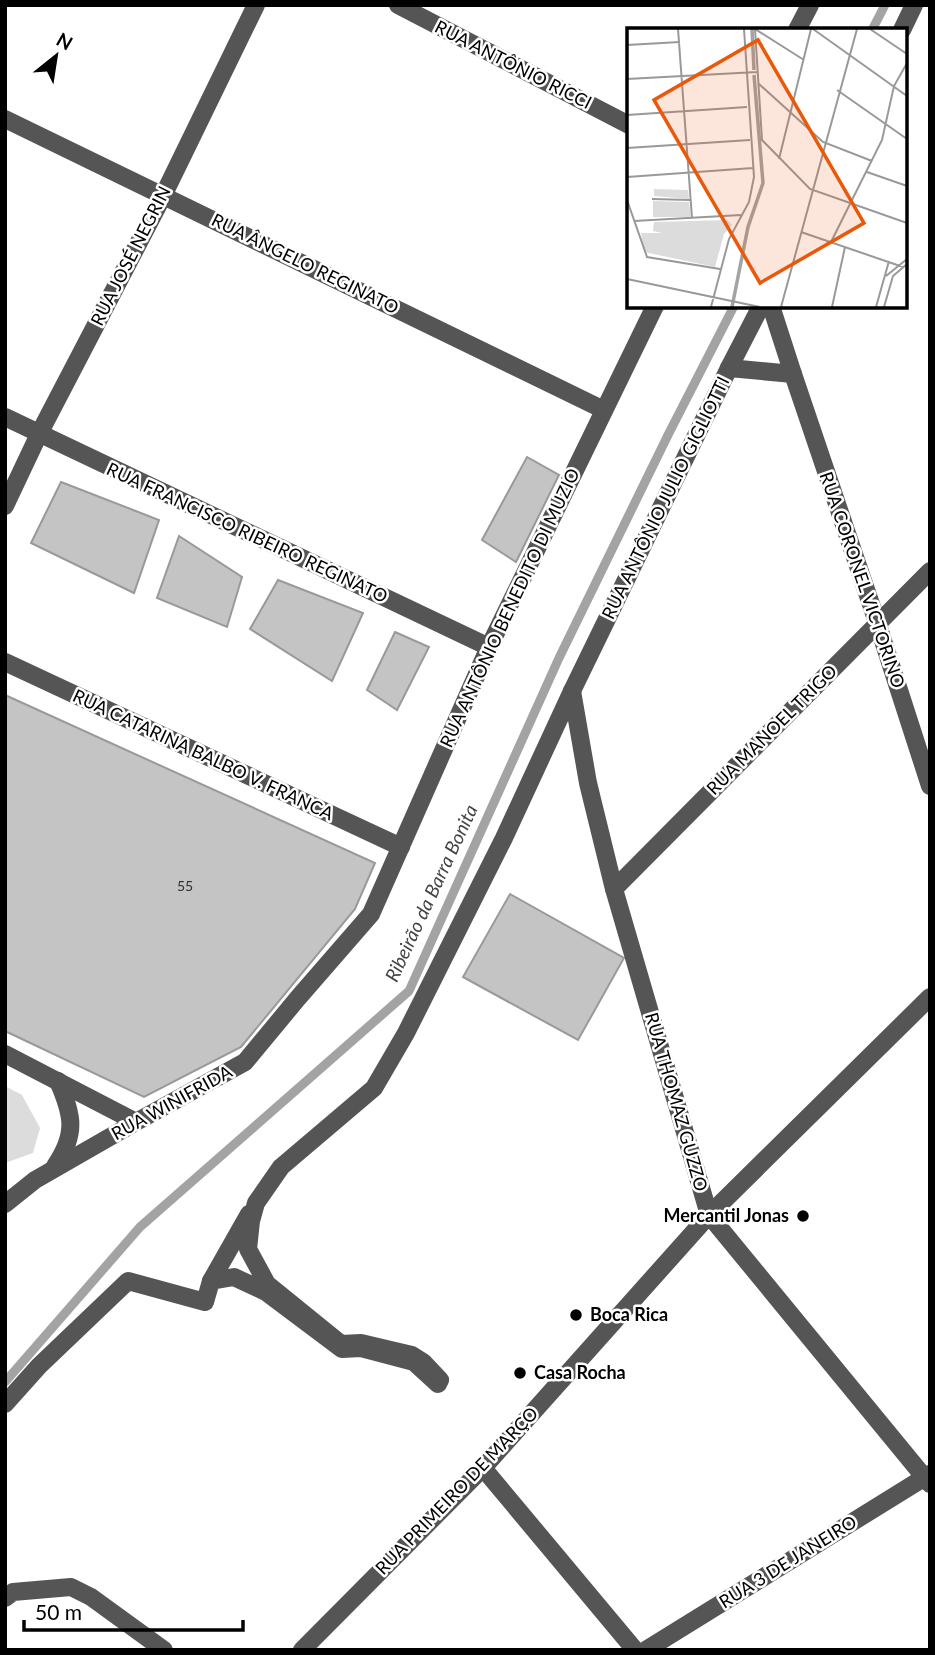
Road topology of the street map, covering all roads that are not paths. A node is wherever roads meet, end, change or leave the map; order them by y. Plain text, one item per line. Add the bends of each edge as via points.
1 (256, 5) edge
2 (398, 5) edge
3 (810, 5) edge
4 (914, 5) edge
5 (798, 28) edge
6 (903, 28) edge
7 (5, 119) edge
8 (627, 124) edge
9 (163, 196) junction
10 (654, 308) edge
11 (760, 308) edge
12 (772, 308) edge
13 (729, 368) junction
14 (793, 374) junction
15 (604, 410) junction
16 (5, 417) edge
17 (39, 434) junction
18 (5, 506) edge
19 (930, 571) edge
20 (878, 625) junction
21 (489, 647) junction
22 (5, 662) edge
23 (572, 691) junction
24 (930, 786) edge
25 (401, 847) junction
26 (614, 889) junction
27 (372, 914) joint
28 (930, 997) edge
29 (5, 1054) edge
30 (58, 1081) junction
31 (136, 1122) junction
32 (53, 1169) junction
33 (256, 1203) junction
34 (5, 1204) edge
35 (709, 1214) junction
36 (211, 1281) junction
37 (5, 1404) edge
38 (482, 1468) junction
39 (928, 1479) edge
40 (5, 1598) edge
41 (164, 1650) edge
42 (302, 1650) edge
43 (635, 1650) edge
44 (646, 1650) edge

1 - 9 street, RUA JOSÉ NEGRIN
2 - 8 street, RUA ANTÔNIO RICCI
3 - 5 street
4 - 6 street
7 - 9 street, RUA ÂNGELO REGINATO
9 - 15 street, RUA ÂNGELO REGINATO
9 - 17 street, RUA JOSÉ NEGRIN
10 - 15 street, RUA ANTÔNIO BENEDITO DI MUZIO
11 - 13 street, RUA ANTÔNIO JULIO GIGLIOTTI
12 - 14 street, RUA CORONEL VICTORINO
13 - 14 street
13 - 23 street, RUA ANTÔNIO JULIO GIGLIOTTI
14 - 20 street, RUA CORONEL VICTORINO
15 - 21 street, RUA ANTÔNIO BENEDITO DI MUZIO
16 - 17 street, RUA FRANCISCO RIBEIRO REGINATO
17 - 18 street, RUA JOSÉ NEGRIN
17 - 21 street, RUA FRANCISCO RIBEIRO REGINATO
19 - 20 street, RUA MANOEL TRIGO
20 - 24 street, RUA CORONEL VICTORINO
20 - 26 street, RUA MANOEL TRIGO
21 - 25 street, RUA ANTÔNIO BENEDITO DI MUZIO
22 - 25 street, RUA CATARINA BALBO V. FRANCA
23 - 26 street, RUA THOMAZ GUZZO
23 - 33 street, RUA ANTÔNIO JULIO GIGLIOTTI via 504,838 374,1088 281,1167
25 - 27 street, RUA ANTÔNIO BENEDITO DI MUZIO
26 - 35 street, RUA THOMAZ GUZZO
27 - 31 street, RUA WINIFRIDA via 246,1062
28 - 35 street, RUA PRIMEIRO DE MARÇO
29 - 30 street
30 - 31 street
30 - 32 street via 69,1105 70,1134
31 - 32 street, RUA WINIFRIDA
32 - 34 street, RUA WINIFRIDA
33 - 36 street, RUA ANTÔNIO JULIO GIGLIOTTI
33 - 36 street via 248,1249 267,1284 341,1344 361,1343 412,1355 440,1380 438,1384 414,1362 361,1348 342,1349 266,1292 234,1277
35 - 38 street, RUA PRIMEIRO DE MARÇO
35 - 39 street, RUA THOMAZ GUZZO
36 - 37 street, RUA ANTÔNIO JULIO GIGLIOTTI via 205,1302 128,1281
38 - 42 street, RUA PRIMEIRO DE MARÇO
38 - 43 street
39 - 44 street, RUA 3 DE JANEIRO
40 - 41 street via 13,1592 71,1587

